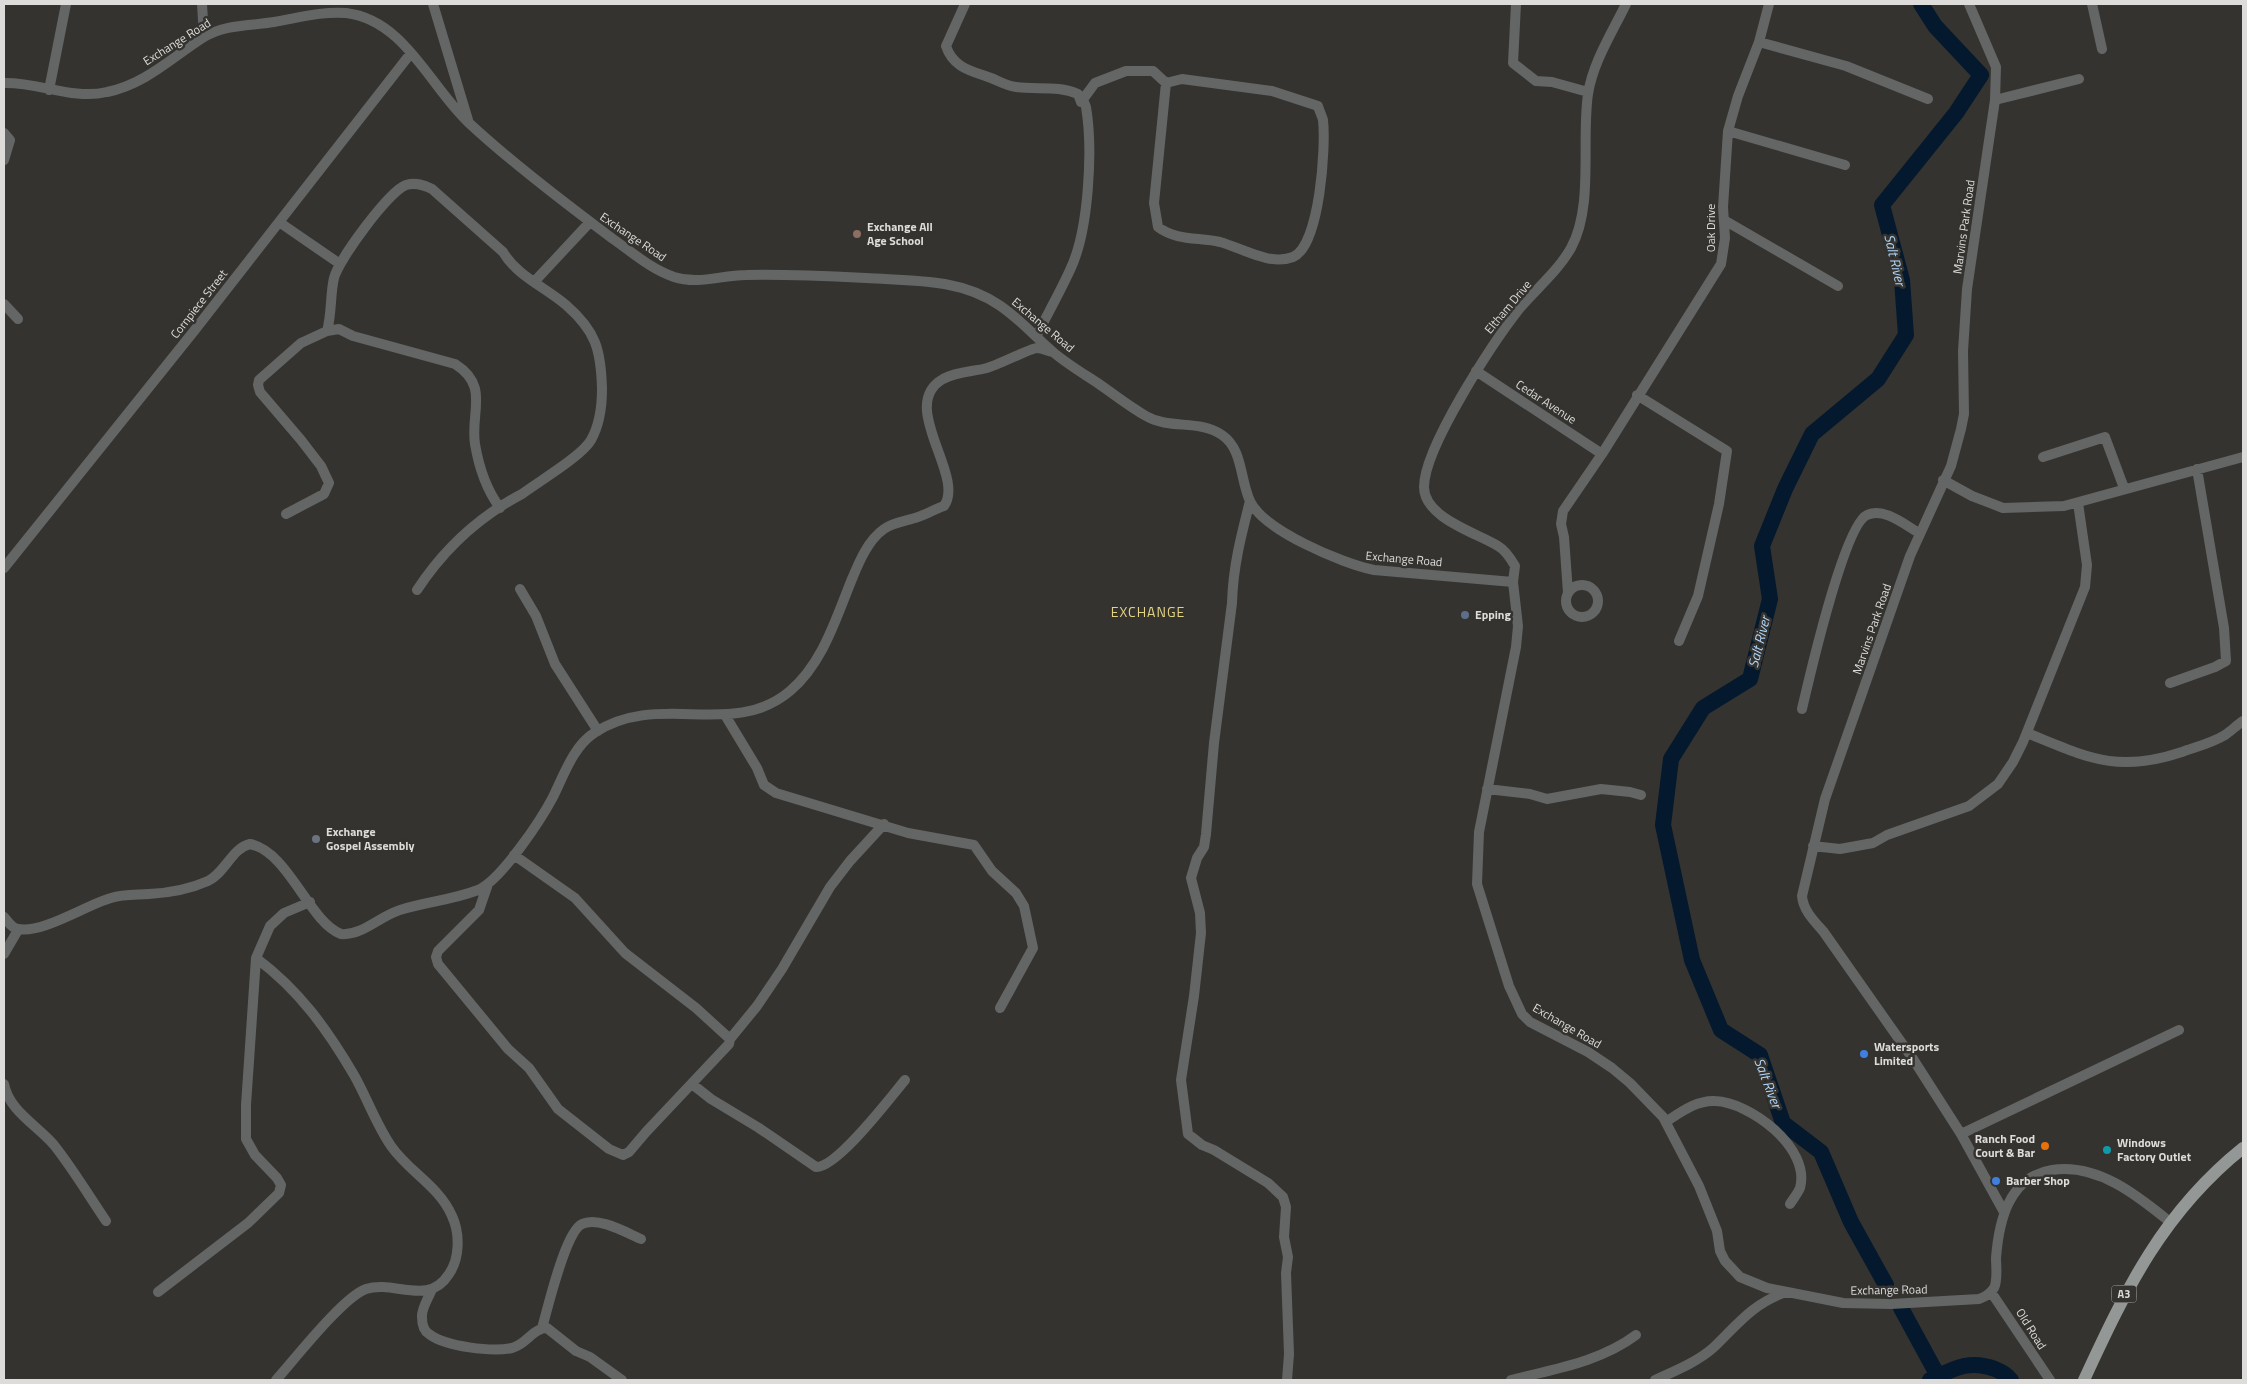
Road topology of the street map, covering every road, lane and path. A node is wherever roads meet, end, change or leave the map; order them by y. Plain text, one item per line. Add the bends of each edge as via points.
1 (66, 4) edge
2 (202, 4) edge
3 (433, 4) edge
4 (965, 4) edge
5 (1516, 4) edge
6 (1626, 4) edge
7 (1769, 4) edge
8 (1969, 4) edge
9 (2092, 4) edge
10 (204, 37) junction
11 (1759, 42) junction
12 (2102, 49) dead end
13 (411, 53) junction
14 (2080, 79) dead end
15 (4, 83) edge
16 (1166, 83) junction
17 (49, 90) junction
18 (1588, 92) junction
19 (1928, 99) dead end
20 (1995, 100) junction
21 (1081, 102) junction
22 (469, 123) junction
23 (1728, 131) junction
24 (4, 133) edge
25 (4, 160) edge
26 (1845, 165) dead end
27 (1724, 220) junction
28 (279, 222) junction
29 (590, 222) junction
30 (340, 264) junction
31 (534, 282) junction
32 (1838, 286) dead end
33 (4, 304) edge
34 (18, 319) dead end
35 (327, 331) junction
36 (1038, 335) junction
37 (1053, 352) junction
38 (1476, 371) junction
39 (1637, 395) junction
40 (1602, 454) junction
41 (2043, 456) dead end
42 (2243, 457) edge
43 (2197, 469) junction
44 (1943, 480) junction
45 (2124, 488) junction
46 (1250, 501) junction
47 (2078, 503) junction
48 (500, 508) junction
49 (286, 514) dead end
50 (1919, 533) junction
51 (4, 568) edge
52 (1567, 576) junction
53 (1513, 582) junction
54 (1579, 586) junction
55 (520, 589) dead end
56 (417, 590) dead end
57 (1568, 593) junction
58 (1679, 641) dead end
59 (2170, 683) dead end
60 (1802, 709) dead end
61 (725, 716) junction
62 (2243, 721) edge
63 (598, 731) junction
64 (2027, 733) junction
65 (1487, 789) junction
66 (1641, 796) dead end
67 (884, 824) junction
68 (1813, 846) junction
69 (514, 855) junction
70 (488, 884) junction
71 (310, 902) junction
72 (4, 917) edge
73 (18, 930) junction
74 (4, 954) edge
75 (256, 958) junction
76 (1000, 1008) dead end
77 (2179, 1030) dead end
78 (730, 1039) junction
79 (905, 1080) dead end
80 (4, 1084) edge
81 (692, 1084) junction
82 (1667, 1121) junction
83 (1961, 1134) junction
84 (2243, 1148) edge
85 (1790, 1204) dead end
86 (2004, 1212) junction
87 (106, 1221) dead end
88 (2170, 1222) junction
89 (641, 1239) dead end
90 (432, 1289) junction
91 (158, 1292) dead end
92 (1787, 1292) junction
93 (1991, 1292) junction
94 (542, 1328) junction
95 (1636, 1335) dead end
96 (2086, 1376) edge
97 (276, 1380) edge
98 (622, 1380) edge
99 (1287, 1380) edge
100 (1511, 1380) edge
101 (1655, 1380) edge
102 (2050, 1380) edge

1 - 17 street
2 - 10 street
3 - 22 street
4 - 21 street via 946,46 957,64 967,71 1017,87 1067,89 1078,94
5 - 18 street via 1513,63 1536,81
6 - 18 street, Eltham Drive via 1594,71
7 - 11 street, Oak Drive
8 - 20 street, Marvins Park Road via 1996,67
9 - 12 street
10 - 13 street, Exchange Road via 233,26 343,13 373,20
10 - 17 street, Exchange Road via 126,87 94,94
11 - 19 street via 1846,66
11 - 23 street, Oak Drive
13 - 22 street, Exchange Road via 440,93
13 - 28 street, Cornpiece Street
14 - 20 street
15 - 17 street, Exchange Road
16 - 16 street via 1182,79 1272,91 1318,106 1323,121 1322,170 1312,227 1300,253 1285,259 1266,257 1221,242 1168,235 1158,227 1154,203
16 - 21 street via 1153,71 1126,70 1096,83
18 - 38 street, Eltham Drive via 1582,206 1576,238 1556,270 1522,307
20 - 44 street, Marvins Park Road via 1967,290 1963,351 1964,414 1951,466
21 - 36 street via 1084,102 1087,113 1088,188 1080,238 1070,270
22 - 29 street, Exchange Road
23 - 26 street
23 - 27 street, Oak Drive
24 - 25 street via 10,140
27 - 32 street
27 - 39 street, Oak Drive via 1724,254 1719,269
28 - 30 street
28 - 51 street, Cornpiece Street
29 - 31 street
29 - 36 street, Exchange Road via 653,268 686,280 740,275 815,275 931,281 977,292
30 - 31 street via 389,197 406,185 423,184
30 - 35 street via 335,276 332,314
31 - 48 street via 565,304 583,321 592,336 600,355 602,410 590,442
33 - 34 street
35 - 48 street via 339,329 466,370 478,395 475,442 480,470
35 - 49 street via 301,343 259,380 260,392 321,466 329,483 324,494
36 - 37 street, Exchange Road
37 - 46 street, Exchange Road via 1147,418 1168,425 1186,423 1218,432 1228,439
37 - 61 street via 1037,348 986,368 959,372 934,386 926,403 946,481 947,502 884,529 874,540 857,566 827,642 796,686 763,708
38 - 40 street, Cedar Avenue
38 - 53 street, Eltham Drive via 1429,464 1424,488 1429,503 1441,514 1461,528 1500,546 1515,566
39 - 40 street, Oak Drive
39 - 58 street via 1728,452 1698,596
40 - 52 street, Oak Drive via 1563,511 1561,524
41 - 45 street via 2104,437
42 - 43 street
43 - 45 street
43 - 59 street via 2224,628 2226,660
44 - 47 street via 2003,508
44 - 50 street, Marvins Park Road
45 - 47 street
46 - 53 street, Exchange Road via 1262,516 1300,541 1356,567
46 - 99 street via 1232,580 1204,848 1191,878 1200,913 1201,933 1181,1080 1188,1134 1268,1183 1286,1202
47 - 64 street via 2087,565 2085,587
48 - 56 street via 457,539 433,565
50 - 60 street via 1884,514 1873,513 1859,520 1850,537
50 - 68 street, Marvins Park Road via 1825,799
52 - 54 street
52 - 57 street, Oak Drive
53 - 65 street, Exchange Road via 1518,626 1516,647
54 - 57 street
54 - 57 street via 1588,587 1595,593 1598,602 1592,614 1583,617 1571,614 1566,602
55 - 63 street via 536,616 555,664
61 - 63 street via 650,714 622,720
61 - 67 street via 764,785 776,794
62 - 64 street via 2202,745 2167,757 2128,764 2080,754
63 - 69 street via 569,763 552,799
64 - 68 street via 1998,784 1969,806 1872,843 1840,849
65 - 66 street via 1548,799 1601,789
65 - 82 street, Exchange Road via 1479,832 1477,884 1516,1005 1530,1022 1588,1052 1630,1083
67 - 76 street via 931,838 974,845 992,871 1016,893 1024,906 1033,948
67 - 78 street via 830,887 782,969
68 - 83 street, Marvins Park Road via 1802,896 1808,912 1913,1059
69 - 70 street
69 - 78 street via 575,898 625,953
70 - 71 street via 445,900 394,912 347,935 334,932
70 - 81 street via 479,910 442,945 436,957 438,964 508,1049 529,1068 558,1109 609,1149 623,1155
71 - 73 street via 278,862 255,845 248,844 207,881 169,892 126,894 47,925
71 - 75 street via 284,913 270,926
72 - 73 street
73 - 74 street
75 - 90 street via 282,978 307,1004 354,1076 390,1145 446,1202 458,1234 457,1256 450,1274
75 - 91 street via 246,1139 255,1155 277,1178 281,1186 279,1193 248,1223
77 - 83 street
78 - 81 street
79 - 81 street via 833,1161 822,1167 816,1167
80 - 87 street via 5,1093 17,1110 54,1146
82 - 85 street via 1698,1103 1715,1101 1734,1104 1761,1118 1775,1129 1796,1159 1801,1174 1800,1188
82 - 92 street, Exchange Road via 1699,1186 1728,1266 1740,1277
83 - 86 street, Marvins Park Road
84 - 88 main road, A3 via 2205,1182
86 - 88 street via 2014,1193 2030,1177 2039,1172 2074,1168 2112,1182
86 - 93 street via 1998,1236 1995,1284
88 - 96 main road, A3 via 2127,1288
89 - 94 street via 609,1225 590,1222 573,1232
90 - 94 street via 421,1315 424,1328 436,1338 454,1345 511,1348
90 - 97 street via 408,1292 391,1288 364,1290 341,1308
92 - 93 street, Exchange Road via 1866,1305 1979,1299
92 - 101 street via 1757,1306 1696,1360
93 - 102 street, Old Road
94 - 98 street via 548,1328 576,1351
95 - 100 street via 1618,1349 1600,1356

